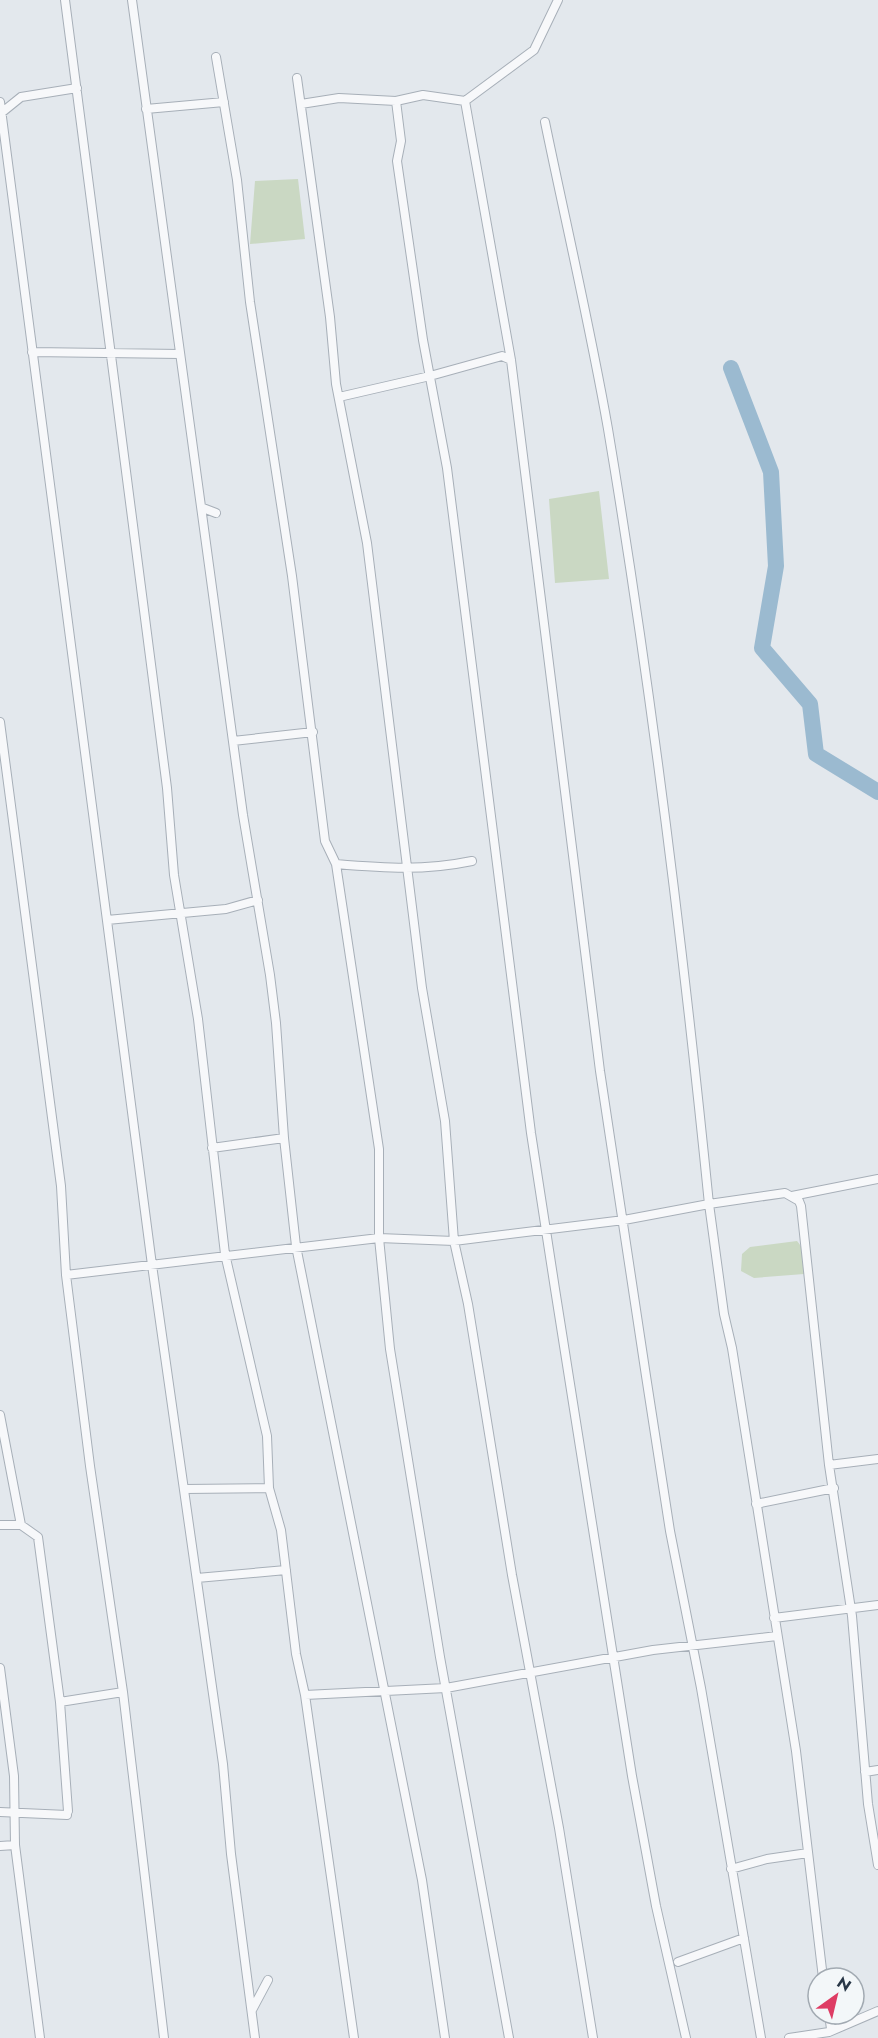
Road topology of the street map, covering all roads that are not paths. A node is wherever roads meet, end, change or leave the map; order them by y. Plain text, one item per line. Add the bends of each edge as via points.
1 (65, 0) edge
2 (132, 0) edge
3 (558, 0) edge
4 (216, 57) dead end
5 (297, 78) dead end
6 (77, 88) junction
7 (396, 100) junction
8 (465, 101) junction
9 (0, 102) edge
10 (224, 102) junction
11 (301, 104) junction
12 (146, 109) junction
13 (1, 114) edge
14 (544, 122) dead end
15 (32, 352) junction
16 (112, 354) junction
17 (180, 354) junction
18 (511, 360) junction
19 (430, 376) junction
20 (339, 397) junction
21 (203, 508) junction
22 (216, 513) dead end
23 (0, 722) edge
24 (313, 732) junction
25 (233, 741) junction
26 (4, 793) edge
27 (472, 861) dead end
28 (336, 864) junction
29 (409, 870) junction
30 (258, 900) junction
31 (180, 912) junction
32 (107, 920) junction
33 (284, 1138) junction
34 (212, 1148) junction
35 (878, 1179) edge
36 (792, 1196) junction
37 (709, 1204) junction
38 (624, 1220) junction
39 (547, 1231) junction
40 (379, 1238) junction
41 (454, 1241) junction
42 (296, 1246) junction
43 (225, 1254) junction
44 (152, 1265) junction
45 (66, 1275) junction
46 (0, 1415) edge
47 (878, 1459) edge
48 (829, 1465) junction
49 (269, 1488) junction
50 (834, 1488) junction
51 (186, 1489) junction
52 (756, 1504) junction
53 (21, 1525) junction
54 (0, 1526) edge
55 (286, 1570) junction
56 (197, 1578) junction
57 (878, 1605) edge
58 (851, 1608) junction
59 (774, 1618) junction
60 (777, 1636) junction
61 (692, 1644) junction
62 (614, 1657) junction
63 (0, 1668) edge
64 (531, 1673) junction
65 (446, 1688) junction
66 (123, 1692) junction
67 (385, 1692) junction
68 (305, 1695) junction
69 (60, 1702) junction
70 (878, 1770) edge
71 (865, 1772) junction
72 (0, 1812) edge
73 (15, 1813) junction
74 (15, 1845) junction
75 (0, 1846) edge
76 (808, 1853) junction
77 (878, 1864) edge
78 (731, 1869) junction
79 (744, 1938) junction
80 (678, 1962) dead end
81 (822, 1966) edge
82 (268, 1980) dead end
83 (251, 2012) junction
84 (878, 2014) edge
85 (830, 2033) edge
86 (40, 2038) edge
87 (164, 2038) edge
88 (255, 2038) edge
89 (354, 2038) edge
90 (445, 2038) edge
91 (508, 2038) edge
92 (593, 2038) edge
93 (686, 2038) edge
94 (761, 2038) edge
95 (789, 2038) edge

1 - 6 street
2 - 12 street
3 - 8 street via 534,50
4 - 10 street
5 - 11 street
6 - 13 street via 21,97
6 - 16 street
7 - 8 street via 423,95
7 - 11 street via 339,98
7 - 19 street via 401,141 396,161
8 - 18 street
9 - 13 street
10 - 12 street
10 - 24 street
11 - 20 street
12 - 17 street
13 - 15 street
14 - 37 street via 607,427 625,542 689,1006
15 - 16 street
15 - 32 street
16 - 17 street
16 - 31 street
17 - 21 street
18 - 19 street via 502,356
18 - 38 street via 600,1071
19 - 20 street
19 - 39 street via 447,468
20 - 29 street via 367,543
21 - 22 street
21 - 25 street
23 - 26 street
24 - 25 street
24 - 28 street via 326,841
25 - 30 street
26 - 45 street via 17,842 61,1186
27 - 29 street
28 - 29 street
28 - 40 street via 378,1149
29 - 41 street via 422,988 445,1121
30 - 31 street via 226,909
30 - 33 street via 276,1023
31 - 32 street
31 - 34 street via 198,1019
32 - 44 street
33 - 34 street
33 - 42 street
34 - 43 street
35 - 36 street
36 - 37 street via 785,1193
36 - 48 street via 801,1206
37 - 38 street
37 - 52 street
38 - 39 street
38 - 61 street via 667,1509
39 - 41 street
39 - 62 street
40 - 41 street
40 - 42 street
40 - 65 street via 390,1349
41 - 64 street
42 - 43 street
42 - 67 street
43 - 44 street
43 - 49 street via 267,1436
44 - 45 street
44 - 51 street
45 - 66 street
46 - 53 street
47 - 48 street
48 - 50 street
49 - 51 street
49 - 55 street via 281,1530
50 - 52 street
50 - 58 street
51 - 56 street
52 - 59 street
53 - 54 street
53 - 69 street via 38,1537
55 - 56 street
55 - 68 street
56 - 83 street
57 - 58 street
58 - 59 street
58 - 71 street
59 - 60 street
60 - 61 street
60 - 76 street
61 - 62 street
61 - 78 street
62 - 64 street
62 - 93 street via 654,1894
63 - 73 street
64 - 65 street
64 - 92 street
65 - 67 street
65 - 91 street
66 - 69 street
66 - 87 street
67 - 68 street
67 - 90 street via 422,1880
68 - 89 street
69 - 73 street via 67,1813
70 - 71 street
71 - 77 street
72 - 73 street
73 - 74 street
74 - 75 street
74 - 86 street
76 - 78 street
76 - 81 street
78 - 79 street
79 - 80 street
79 - 94 street
82 - 83 street
83 - 88 street
84 - 85 street
85 - 95 street

